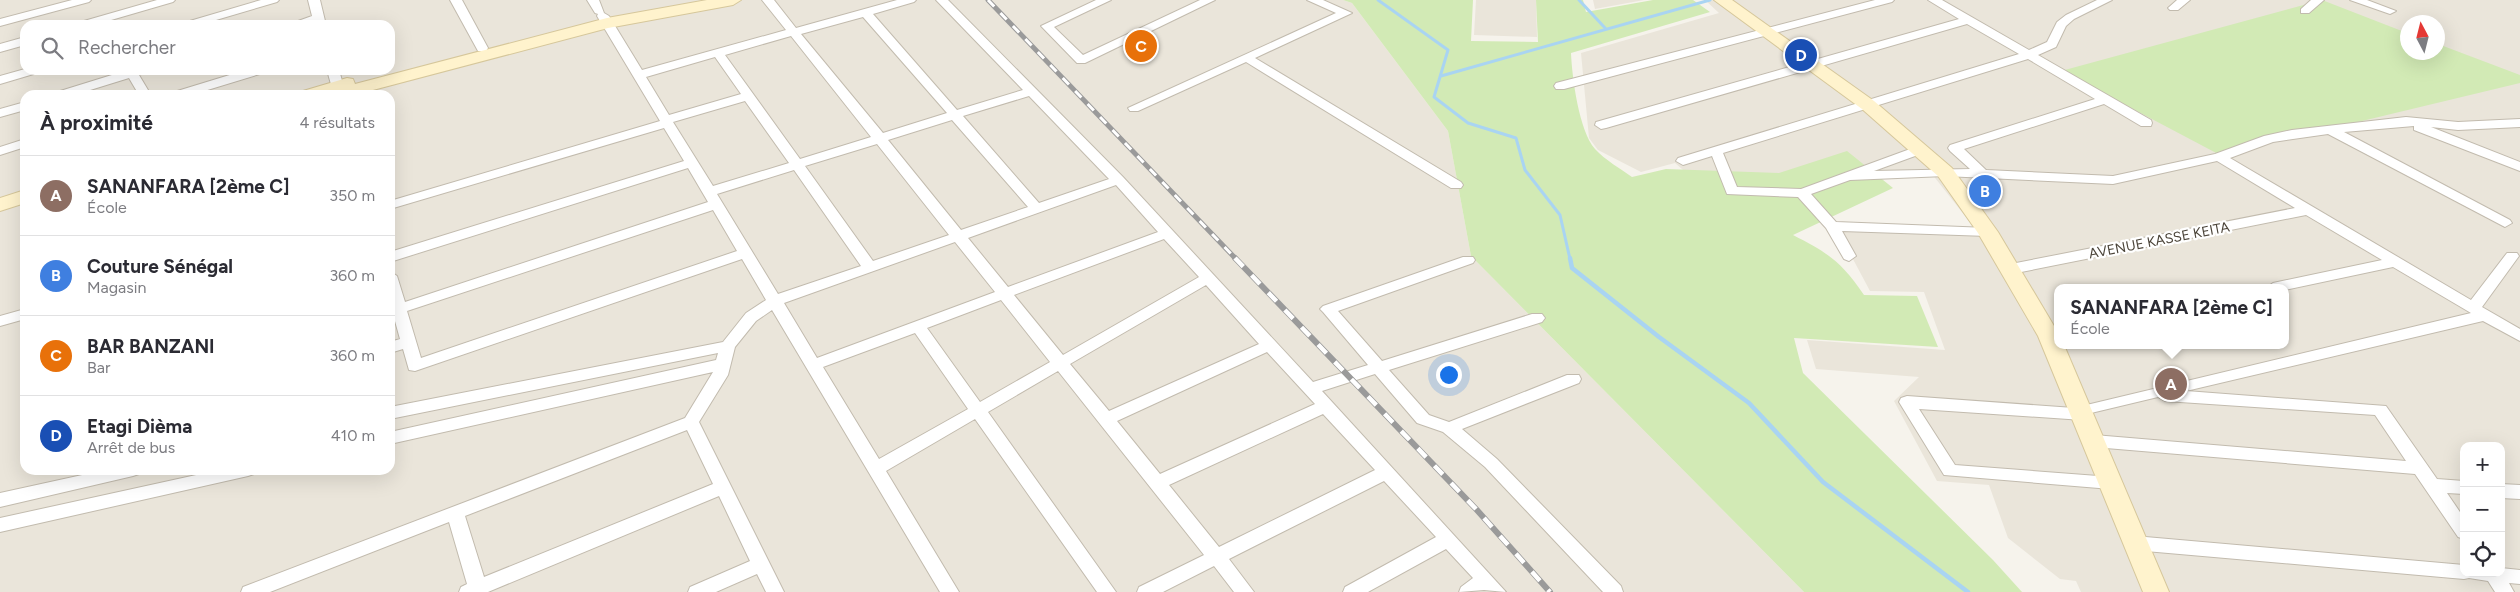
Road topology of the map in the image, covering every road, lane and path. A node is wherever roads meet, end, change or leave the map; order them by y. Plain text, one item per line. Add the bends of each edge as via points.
1 (85, 0) edge
2 (169, 0) edge
3 (273, 0) edge
4 (314, 0) edge
5 (456, 0) edge
6 (593, 0) edge
7 (689, 0) edge
8 (733, 0) edge
9 (768, 0) edge
10 (910, 0) edge
11 (942, 0) edge
12 (1105, 0) edge
13 (1209, 0) edge
14 (1313, 0) edge
15 (1722, 0) edge
16 (1888, 0) edge
17 (1934, 0) edge
18 (2106, 0) edge
19 (2184, 0) edge
20 (2318, 0) edge
21 (2356, 0) edge
22 (2174, 8) dead end
23 (2390, 11) dead end
24 (865, 12) junction
25 (2305, 12) dead end
26 (603, 17) junction
27 (99, 20) edge
28 (204, 20) edge
29 (319, 20) edge
30 (1968, 20) junction
31 (0, 23) edge
32 (794, 32) junction
33 (1766, 32) junction
34 (20, 42) edge
35 (0, 48) edge
36 (482, 48) junction
37 (718, 53) junction
38 (2029, 55) junction
39 (1247, 58) junction
40 (1812, 65) junction
41 (395, 72) edge
42 (395, 73) edge
43 (20, 74) edge
44 (638, 74) junction
45 (128, 75) edge
46 (139, 75) edge
47 (242, 75) edge
48 (384, 75) edge
49 (386, 75) edge
50 (0, 80) edge
51 (1560, 86) dead end
52 (337, 88) edge
53 (77, 90) edge
54 (143, 90) edge
55 (194, 90) edge
56 (1031, 91) junction
57 (748, 96) junction
58 (2106, 99) junction
59 (1868, 105) junction
60 (20, 107) edge
61 (1134, 108) dead end
62 (0, 113) edge
63 (955, 115) junction
64 (666, 121) junction
65 (2406, 121) junction
66 (2146, 122) dead end
67 (2519, 124) edge
68 (1601, 126) dead end
69 (2332, 131) junction
70 (880, 138) junction
71 (20, 145) edge
72 (1921, 148) junction
73 (0, 151) edge
74 (1716, 151) junction
75 (2219, 157) junction
76 (1684, 161) dead end
77 (691, 163) junction
78 (797, 164) junction
79 (2520, 167) edge
80 (1945, 172) junction
81 (1984, 175) junction
82 (1847, 176) junction
83 (1118, 180) junction
84 (1456, 185) dead end
85 (20, 190) edge
86 (1802, 193) junction
87 (0, 196) edge
88 (20, 198) edge
89 (713, 198) junction
90 (395, 203) edge
91 (0, 204) edge
92 (1037, 209) junction
93 (2308, 210) junction
94 (2505, 223) dead end
95 (1832, 226) junction
96 (1988, 232) junction
97 (1168, 233) junction
98 (958, 237) junction
99 (746, 252) junction
100 (395, 255) edge
101 (1849, 256) dead end
102 (2512, 256) dead end
103 (1468, 260) dead end
104 (2394, 262) junction
105 (870, 268) junction
106 (2011, 269) junction
107 (1208, 278) junction
108 (2289, 285) edge
109 (395, 294) edge
110 (1004, 294) junction
111 (775, 301) junction
112 (399, 309) junction
113 (2479, 312) junction
114 (20, 315) edge
115 (1537, 318) dead end
116 (0, 321) edge
117 (918, 326) junction
118 (2053, 335) edge
119 (2520, 336) edge
120 (408, 342) junction
121 (1270, 345) junction
122 (395, 346) edge
123 (728, 346) junction
124 (2058, 349) edge
125 (1060, 363) junction
126 (723, 364) junction
127 (813, 365) junction
128 (1379, 368) junction
129 (1573, 379) dead end
130 (1310, 389) junction
131 (2150, 394) junction
132 (1326, 406) junction
133 (978, 411) junction
134 (395, 412) edge
135 (2082, 412) junction
136 (1106, 419) junction
137 (691, 422) junction
138 (1448, 428) junction
139 (395, 437) edge
140 (2094, 441) junction
141 (2420, 468) junction
142 (876, 469) junction
143 (1386, 472) junction
144 (111, 475) edge
145 (225, 475) edge
146 (1157, 483) junction
147 (2111, 483) junction
148 (2431, 485) junction
149 (723, 487) junction
150 (2460, 488) edge
151 (2505, 491) edge
152 (2520, 492) edge
153 (0, 500) edge
154 (455, 512) junction
155 (0, 525) edge
156 (2460, 526) edge
157 (1448, 540) junction
158 (2134, 542) junction
159 (1217, 558) junction
160 (761, 564) junction
161 (2460, 572) edge
162 (2505, 576) edge
163 (2490, 577) edge
164 (2520, 577) edge
165 (1491, 586) edge
166 (475, 591) edge
167 (1614, 591) dead end
168 (250, 592) edge
169 (697, 592) edge
170 (775, 592) edge
171 (950, 592) edge
172 (1107, 592) edge
173 (1146, 592) edge
174 (1245, 592) edge
175 (1352, 592) edge
176 (1468, 592) edge
177 (2156, 592) edge
178 (2505, 592) edge

1 - 31 street
2 - 27 street
3 - 28 street
4 - 29 street
5 - 36 street
6 - 26 street
7 - 26 main road
8 - 26 main road
9 - 32 street
10 - 24 street
11 - 56 street
12 - 13 street via 1047,26 1081,60
14 - 39 street via 1346,13
15 - 33 main road
16 - 33 street
17 - 30 street
18 - 38 street via 2070,17 2061,24 2052,44
19 - 22 street
20 - 25 street
21 - 23 street
24 - 32 street
24 - 63 street
26 - 36 main road
26 - 42 main road
26 - 44 street
30 - 38 street
30 - 40 street
32 - 37 street
32 - 70 street
33 - 40 main road
33 - 51 street
34 - 35 street
36 - 41 main road
37 - 44 street
37 - 57 street
38 - 58 street
38 - 59 street
39 - 61 street
39 - 84 street
40 - 59 main road
40 - 68 street
43 - 50 street
44 - 64 street
45 - 53 street
46 - 54 street
47 - 55 street
48 - 52 main road
49 - 52 main road
56 - 63 street
56 - 83 street
57 - 64 street
57 - 78 street
58 - 66 street
58 - 81 street via 1955,148
59 - 72 main road
59 - 74 street
60 - 62 street
63 - 70 street
63 - 92 street
64 - 77 street
64 - 90 street
65 - 67 street via 2458,126
65 - 69 street
65 - 79 street
69 - 75 street via 2269,139
69 - 94 street
70 - 78 street
70 - 98 street
71 - 73 street
72 - 80 main road
72 - 82 street
74 - 76 street
74 - 86 street via 1732,191
75 - 81 street via 2113,180
75 - 93 street
77 - 89 street
77 - 100 street
78 - 89 street
78 - 105 street
80 - 81 street
80 - 82 street
80 - 96 main road
82 - 86 street
83 - 92 street
83 - 97 street
85 - 87 main road
86 - 95 street
88 - 91 main road
89 - 99 street
89 - 112 street
92 - 98 street
93 - 104 street
93 - 106 street, AVENUE KASSE KEITA
95 - 96 street
95 - 101 street
96 - 106 main road
97 - 107 street
97 - 110 street
98 - 105 street
98 - 110 street
99 - 111 street
99 - 120 street via 415,366
102 - 113 street
103 - 128 street via 1328,309
104 - 108 street
104 - 113 street
105 - 111 street
106 - 118 main road
107 - 121 street
107 - 125 street
109 - 112 street
110 - 117 street
110 - 125 street
111 - 123 street via 751,317
111 - 127 street
112 - 120 street
113 - 119 street
113 - 131 street
114 - 116 street
115 - 128 street
117 - 127 street
117 - 133 street
120 - 122 street
121 - 130 street
121 - 136 street
123 - 126 street
123 - 134 street
124 - 135 main road
125 - 133 street
125 - 136 street
126 - 137 street via 720,375
126 - 139 street
127 - 142 street
128 - 130 street
128 - 138 street via 1423,419
129 - 138 street
130 - 132 street
131 - 135 street
131 - 141 street via 2380,410
132 - 143 street
132 - 146 street
133 - 142 street
133 - 172 street
135 - 140 main road
135 - 147 street via 1907,402 1950,471
136 - 146 street
137 - 149 street
137 - 154 street
138 - 167 street via 1491,463
140 - 141 street
140 - 147 main road
141 - 148 street
142 - 171 street
143 - 157 street
143 - 159 street
144 - 153 street
145 - 155 street
146 - 159 street
147 - 158 main road
148 - 150 street
148 - 156 street
149 - 160 street
149 - 166 street
151 - 152 street
154 - 166 street
154 - 168 street
157 - 165 street
157 - 175 street
158 - 161 street
158 - 177 main road
159 - 173 street
159 - 174 street
160 - 169 street
160 - 170 street
162 - 164 street
163 - 178 street
165 - 176 street

